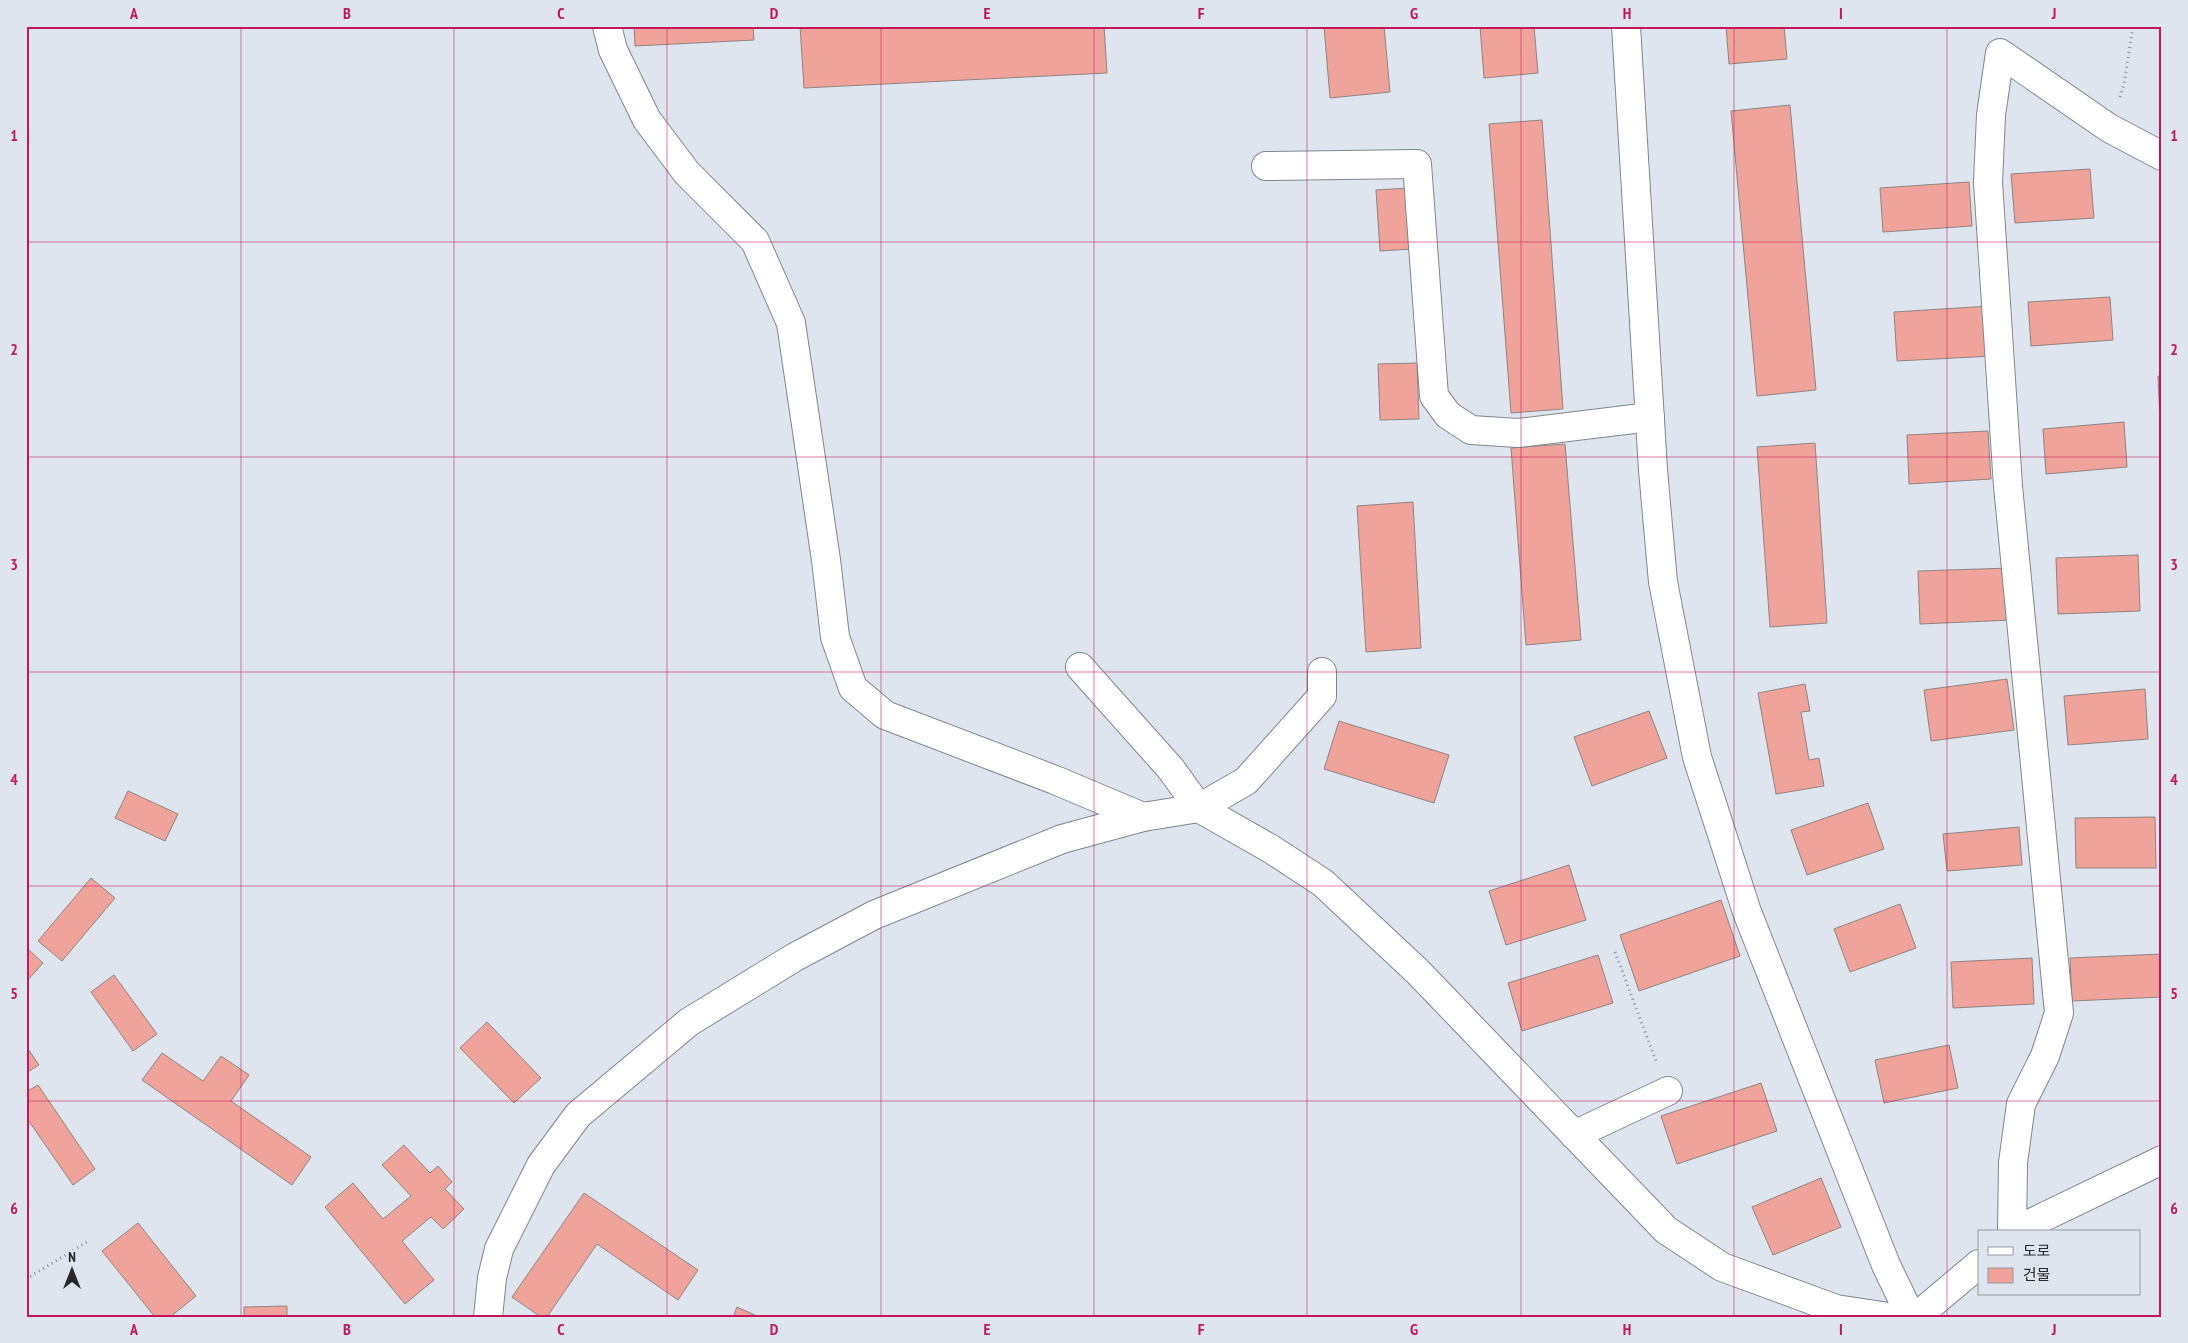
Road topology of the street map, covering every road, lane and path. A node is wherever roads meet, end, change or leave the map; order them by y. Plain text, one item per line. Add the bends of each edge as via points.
1 (607, 26) edge
2 (1626, 26) edge
3 (2133, 26) edge
4 (2109, 128) junction
5 (2162, 156) edge
6 (1266, 166) dead end
7 (1650, 417) junction
8 (1080, 667) dead end
9 (1322, 672) dead end
10 (1199, 808) junction
11 (1142, 817) junction
12 (1615, 952) dead end
13 (1668, 1091) joint
14 (1574, 1135) junction
15 (2162, 1160) edge
16 (2012, 1230) edge
17 (2019, 1230) edge
18 (87, 1242) dead end
19 (1978, 1265) edge
20 (26, 1279) edge
21 (488, 1317) edge
22 (1888, 1317) edge
23 (1911, 1317) edge
24 (1916, 1317) edge

1 - 11 street via 613,50 647,120 687,172 756,241 791,323 835,637 853,688 885,715
2 - 7 street
3 - 4 path via 2124,84
4 - 5 street
4 - 16 street via 2000,53 1991,115 1988,182 2008,486 2059,1013 2046,1056 2021,1104 2013,1163
6 - 7 street via 1418,164 1434,396 1448,416 1471,430 1518,433
7 - 23 street via 1663,582 1697,757 1747,912 1886,1265
8 - 10 street via 1171,769
9 - 10 street via 1322,696 1246,781
10 - 11 street
10 - 14 street via 1323,883 1418,972
11 - 21 street via 1062,839 874,915 795,957 689,1022 578,1115 541,1165 498,1249
12 - 13 path
13 - 14 street
14 - 22 street via 1666,1230 1722,1267 1836,1310
15 - 17 street
18 - 20 path
19 - 24 street

